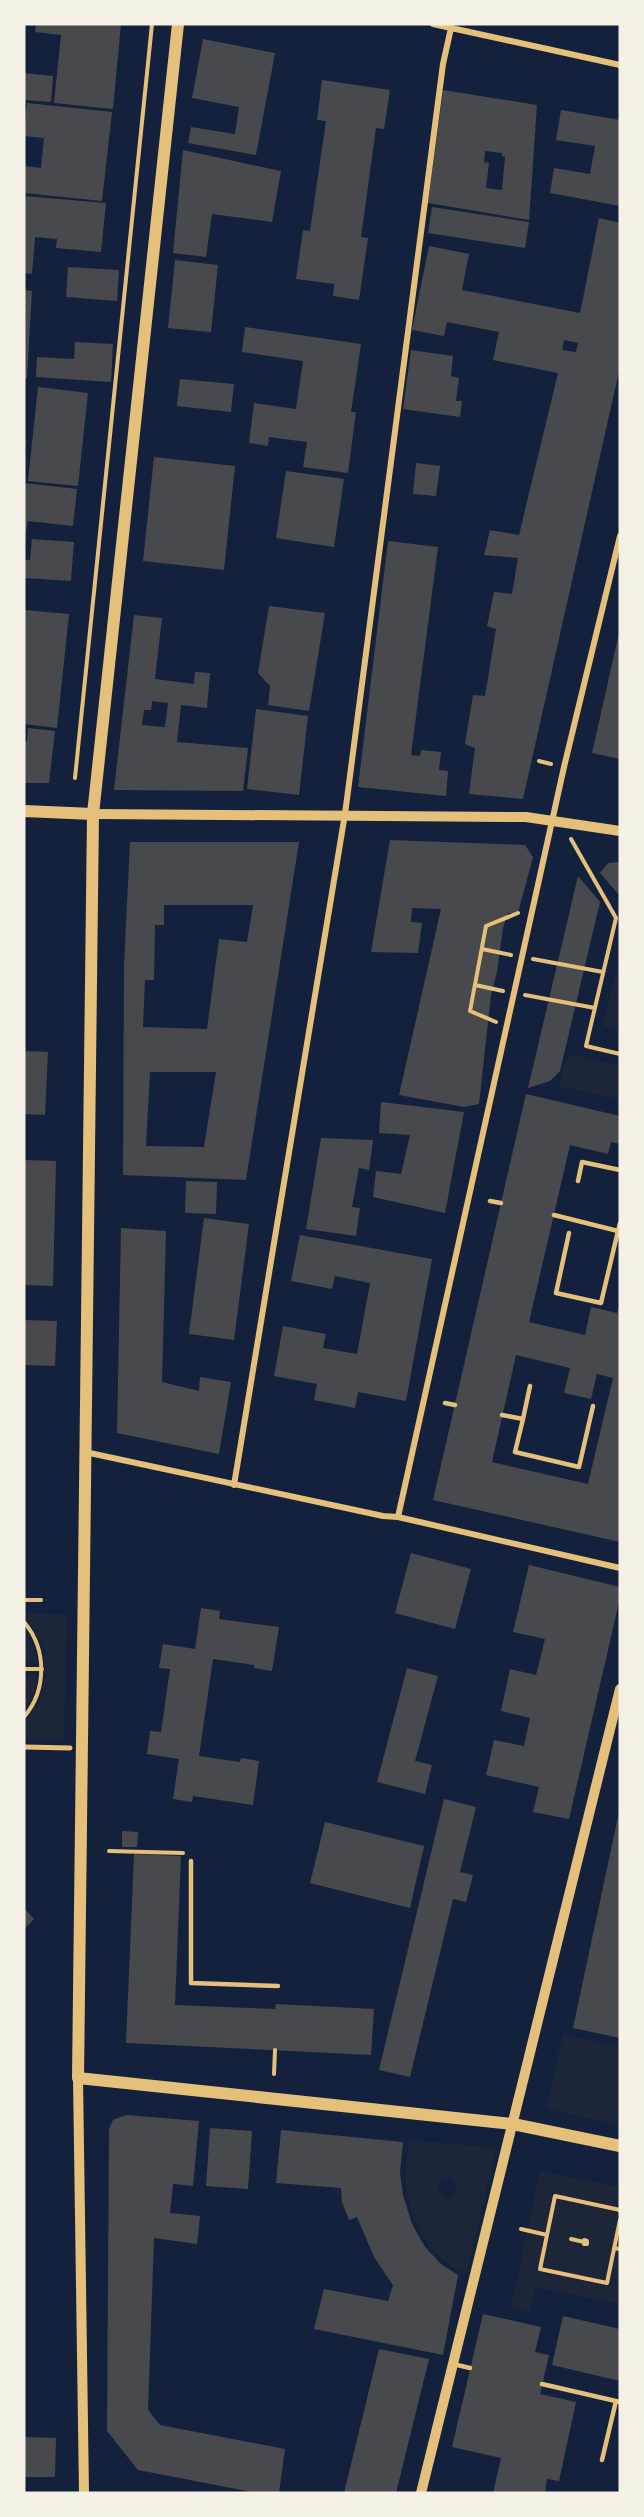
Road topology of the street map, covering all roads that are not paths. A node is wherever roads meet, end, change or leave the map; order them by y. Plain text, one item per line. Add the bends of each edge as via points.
1 (178, 24) edge
2 (433, 24) edge
3 (451, 28) junction
4 (620, 65) edge
5 (620, 536) edge
6 (24, 811) edge
7 (93, 814) junction
8 (345, 814) junction
9 (552, 822) junction
10 (620, 831) edge
11 (620, 1170) edge
12 (578, 1181) dead end
13 (490, 1201) dead end
14 (501, 1203) dead end
15 (554, 1215) dead end
16 (620, 1223) edge
17 (618, 1231) junction
18 (569, 1233) dead end
19 (530, 1386) dead end
20 (445, 1403) dead end
21 (455, 1405) dead end
22 (593, 1406) dead end
23 (502, 1415) dead end
24 (523, 1419) junction
25 (85, 1452) junction
26 (234, 1485) junction
27 (398, 1517) junction
28 (620, 1568) edge
29 (620, 1689) edge
30 (24, 1747) edge
31 (70, 1748) dead end
32 (191, 1861) road end
33 (278, 1986) dead end
34 (78, 2078) junction
35 (513, 2124) junction
36 (620, 2146) edge
37 (453, 2364) junction
38 (470, 2368) dead end
39 (542, 2384) dead end
40 (618, 2401) edge
41 (602, 2460) dead end
42 (84, 2493) edge
43 (421, 2493) edge

1 - 7 main road
2 - 3 street
3 - 4 street
3 - 8 street via 443,64
5 - 9 street
6 - 7 main road
7 - 8 street
7 - 25 main road
8 - 9 street via 526,817
8 - 26 street
9 - 10 street
9 - 27 street
11 - 12 lane via 582,1162
13 - 14 lane
15 - 17 lane
16 - 17 lane
17 - 18 lane via 601,1304 556,1293
19 - 24 lane
20 - 21 lane
22 - 24 lane via 579,1467 515,1452
23 - 24 lane
25 - 26 street
25 - 34 main road
26 - 27 street
27 - 28 street
29 - 35 street
30 - 31 street
32 - 33 lane via 191,1983
34 - 35 main road
34 - 42 street
35 - 36 main road
35 - 37 street
37 - 38 lane
37 - 43 street
39 - 40 lane
40 - 41 lane

